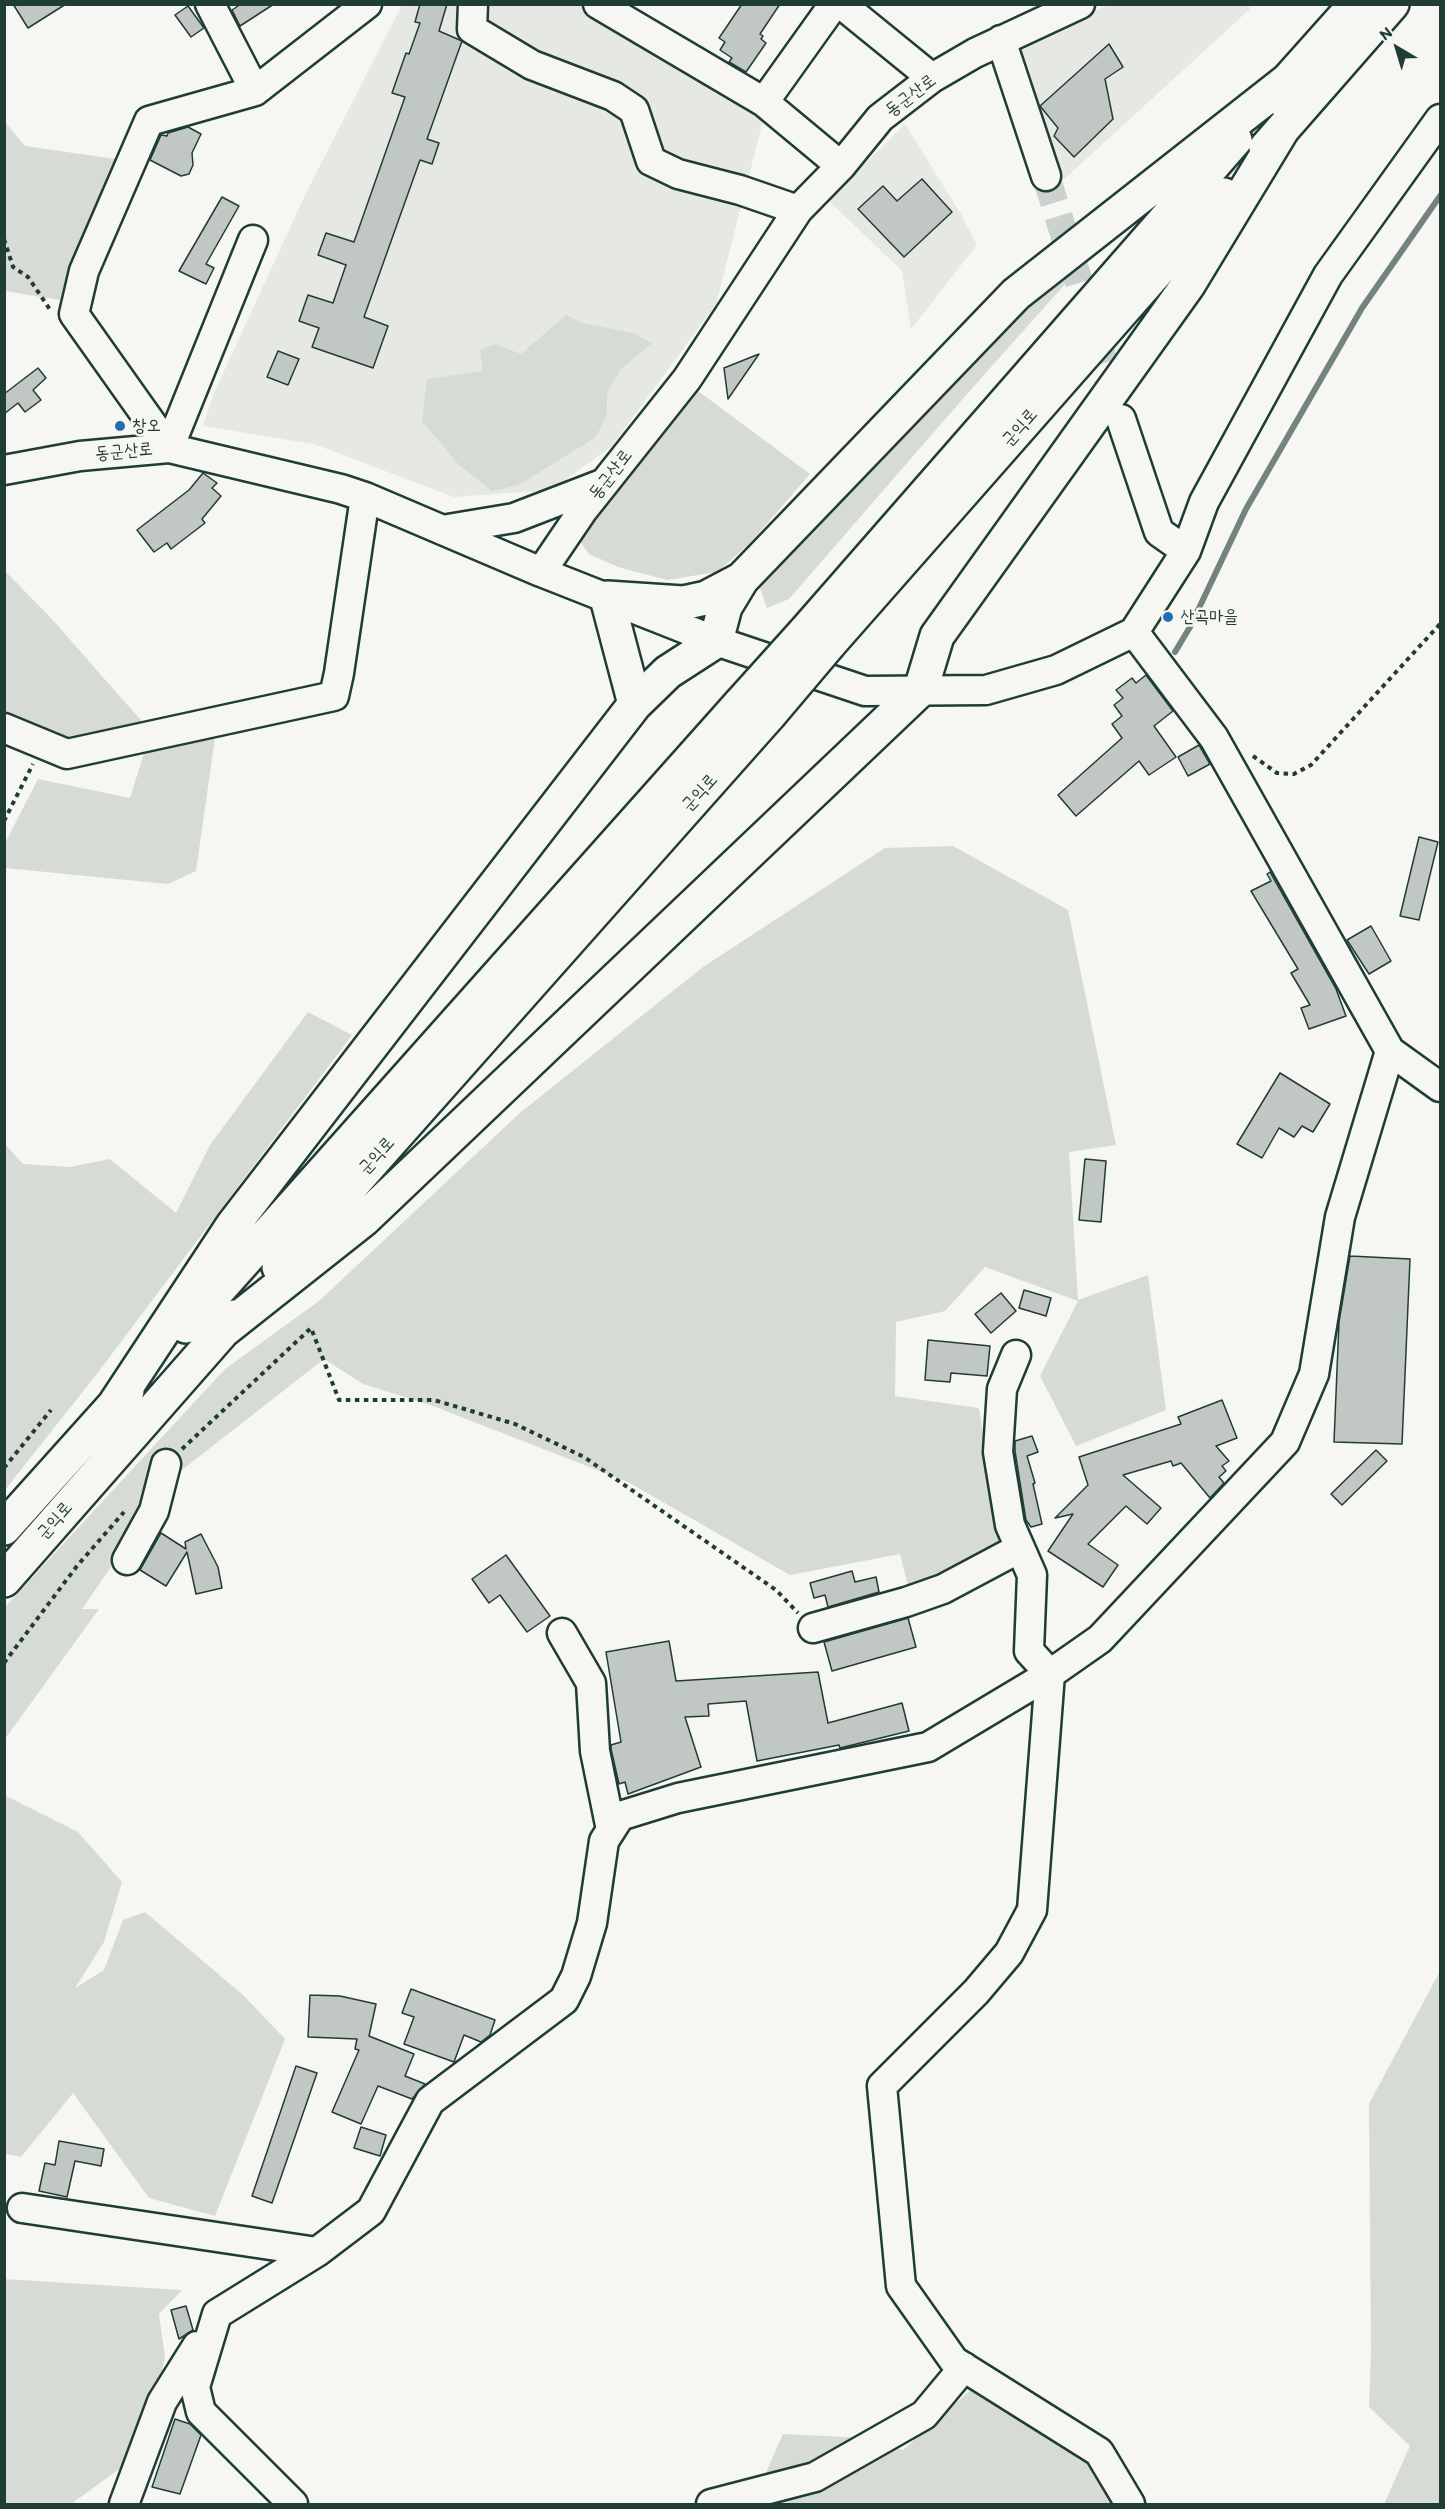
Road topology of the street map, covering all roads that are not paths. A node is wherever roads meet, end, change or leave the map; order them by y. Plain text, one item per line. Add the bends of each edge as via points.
1 (210, 4) edge
2 (367, 4) edge
3 (473, 4) edge
4 (598, 4) edge
5 (834, 4) edge
6 (841, 4) edge
7 (1080, 4) edge
8 (1356, 4) edge
9 (1392, 4) edge
10 (1001, 40) junction
11 (932, 78) junction
12 (1287, 81) junction
13 (255, 91) junction
14 (764, 102) junction
15 (1440, 119) edge
16 (1282, 130) junction
17 (841, 166) junction
18 (1046, 176) tunnel mouth
19 (798, 210) junction
20 (253, 240) dead end
21 (1121, 419) tunnel mouth
22 (169, 448) junction
23 (4, 470) edge
24 (604, 483) junction
25 (365, 497) junction
26 (442, 530) junction
27 (1186, 550) junction
28 (541, 572) junction
29 (742, 579) junction
30 (607, 598) junction
31 (1134, 632) junction
32 (816, 639) junction
33 (716, 641) junction
34 (921, 689) junction
35 (634, 704) junction
36 (755, 709) junction
37 (4, 728) edge
38 (1390, 1051) junction
39 (1440, 1087) edge
40 (220, 1333) junction
41 (1016, 1355) dead end
42 (113, 1407) junction
43 (166, 1464) road end
44 (4, 1528) edge
45 (1020, 1548) junction
46 (127, 1560) dead end
47 (4, 1580) edge
48 (813, 1629) road end
49 (562, 1633) dead end
50 (1050, 1674) junction
51 (611, 1830) junction
52 (22, 2208) dead end
53 (316, 2252) junction
54 (217, 2314) junction
55 (964, 2367) junction
56 (124, 2505) edge
57 (293, 2505) edge
58 (711, 2505) edge
59 (1130, 2505) edge

1 - 13 street
2 - 13 street
3 - 19 street via 472,28 532,65 613,96 634,111 651,161 678,174
4 - 14 street
5 - 14 street
6 - 11 street
7 - 10 street, 동군산로
8 - 12 highway, 군익로
9 - 16 highway, 군익로
10 - 11 street, 동군산로
10 - 18 street
11 - 17 street, 동군산로 via 880,118
12 - 29 highway via 1016,294
12 - 32 highway, 군익로
13 - 22 street via 149,121 84,272 74,314
14 - 17 street
15 - 27 street via 1328,275 1203,502
16 - 32 highway, 군익로
16 - 34 highway via 1188,285 938,636
17 - 19 street, 동군산로
19 - 24 street, 동군산로 via 687,379
20 - 22 street
21 - 27 street via 1159,532
22 - 23 street, 동군산로 via 80,456
22 - 25 street, 동군산로
24 - 26 street via 514,518
24 - 28 street, 동군산로
25 - 26 street, 동군산로
25 - 37 street via 334,696 67,754
26 - 28 street, 동군산로
27 - 31 street
28 - 30 street
29 - 30 highway via 706,598 683,603
29 - 33 highway via 725,607
30 - 33 street
30 - 35 highway
31 - 34 street via 1056,670 986,690
31 - 38 street via 1214,738
32 - 36 highway, 군익로, bridge
33 - 34 street via 865,691
33 - 35 highway via 668,672
34 - 40 highway via 364,1219
35 - 42 highway via 233,1225
36 - 40 highway, 군익로
36 - 42 highway, 군익로
38 - 39 street
38 - 50 street via 1340,1216 1314,1374 1285,1442 1100,1639
40 - 47 highway, 군익로
41 - 45 street via 1002,1389 998,1452 1010,1525
42 - 44 highway, 군익로
43 - 46 street via 154,1511
45 - 48 street via 943,1589
45 - 50 street via 1032,1575 1029,1651
49 - 51 street via 591,1683 595,1751
50 - 51 street via 928,1747 678,1798 620,1816
50 - 55 street via 1032,1910 1008,1953 976,1992 882,2086 901,2286 954,2361
51 - 53 street via 604,1841 592,1923 576,1976 564,2000 430,2101 371,2211
52 - 53 street
53 - 54 street
54 - 56 street via 162,2402
54 - 57 street via 195,2387 201,2412
55 - 58 street via 924,2415 815,2477
55 - 59 street via 1099,2452

